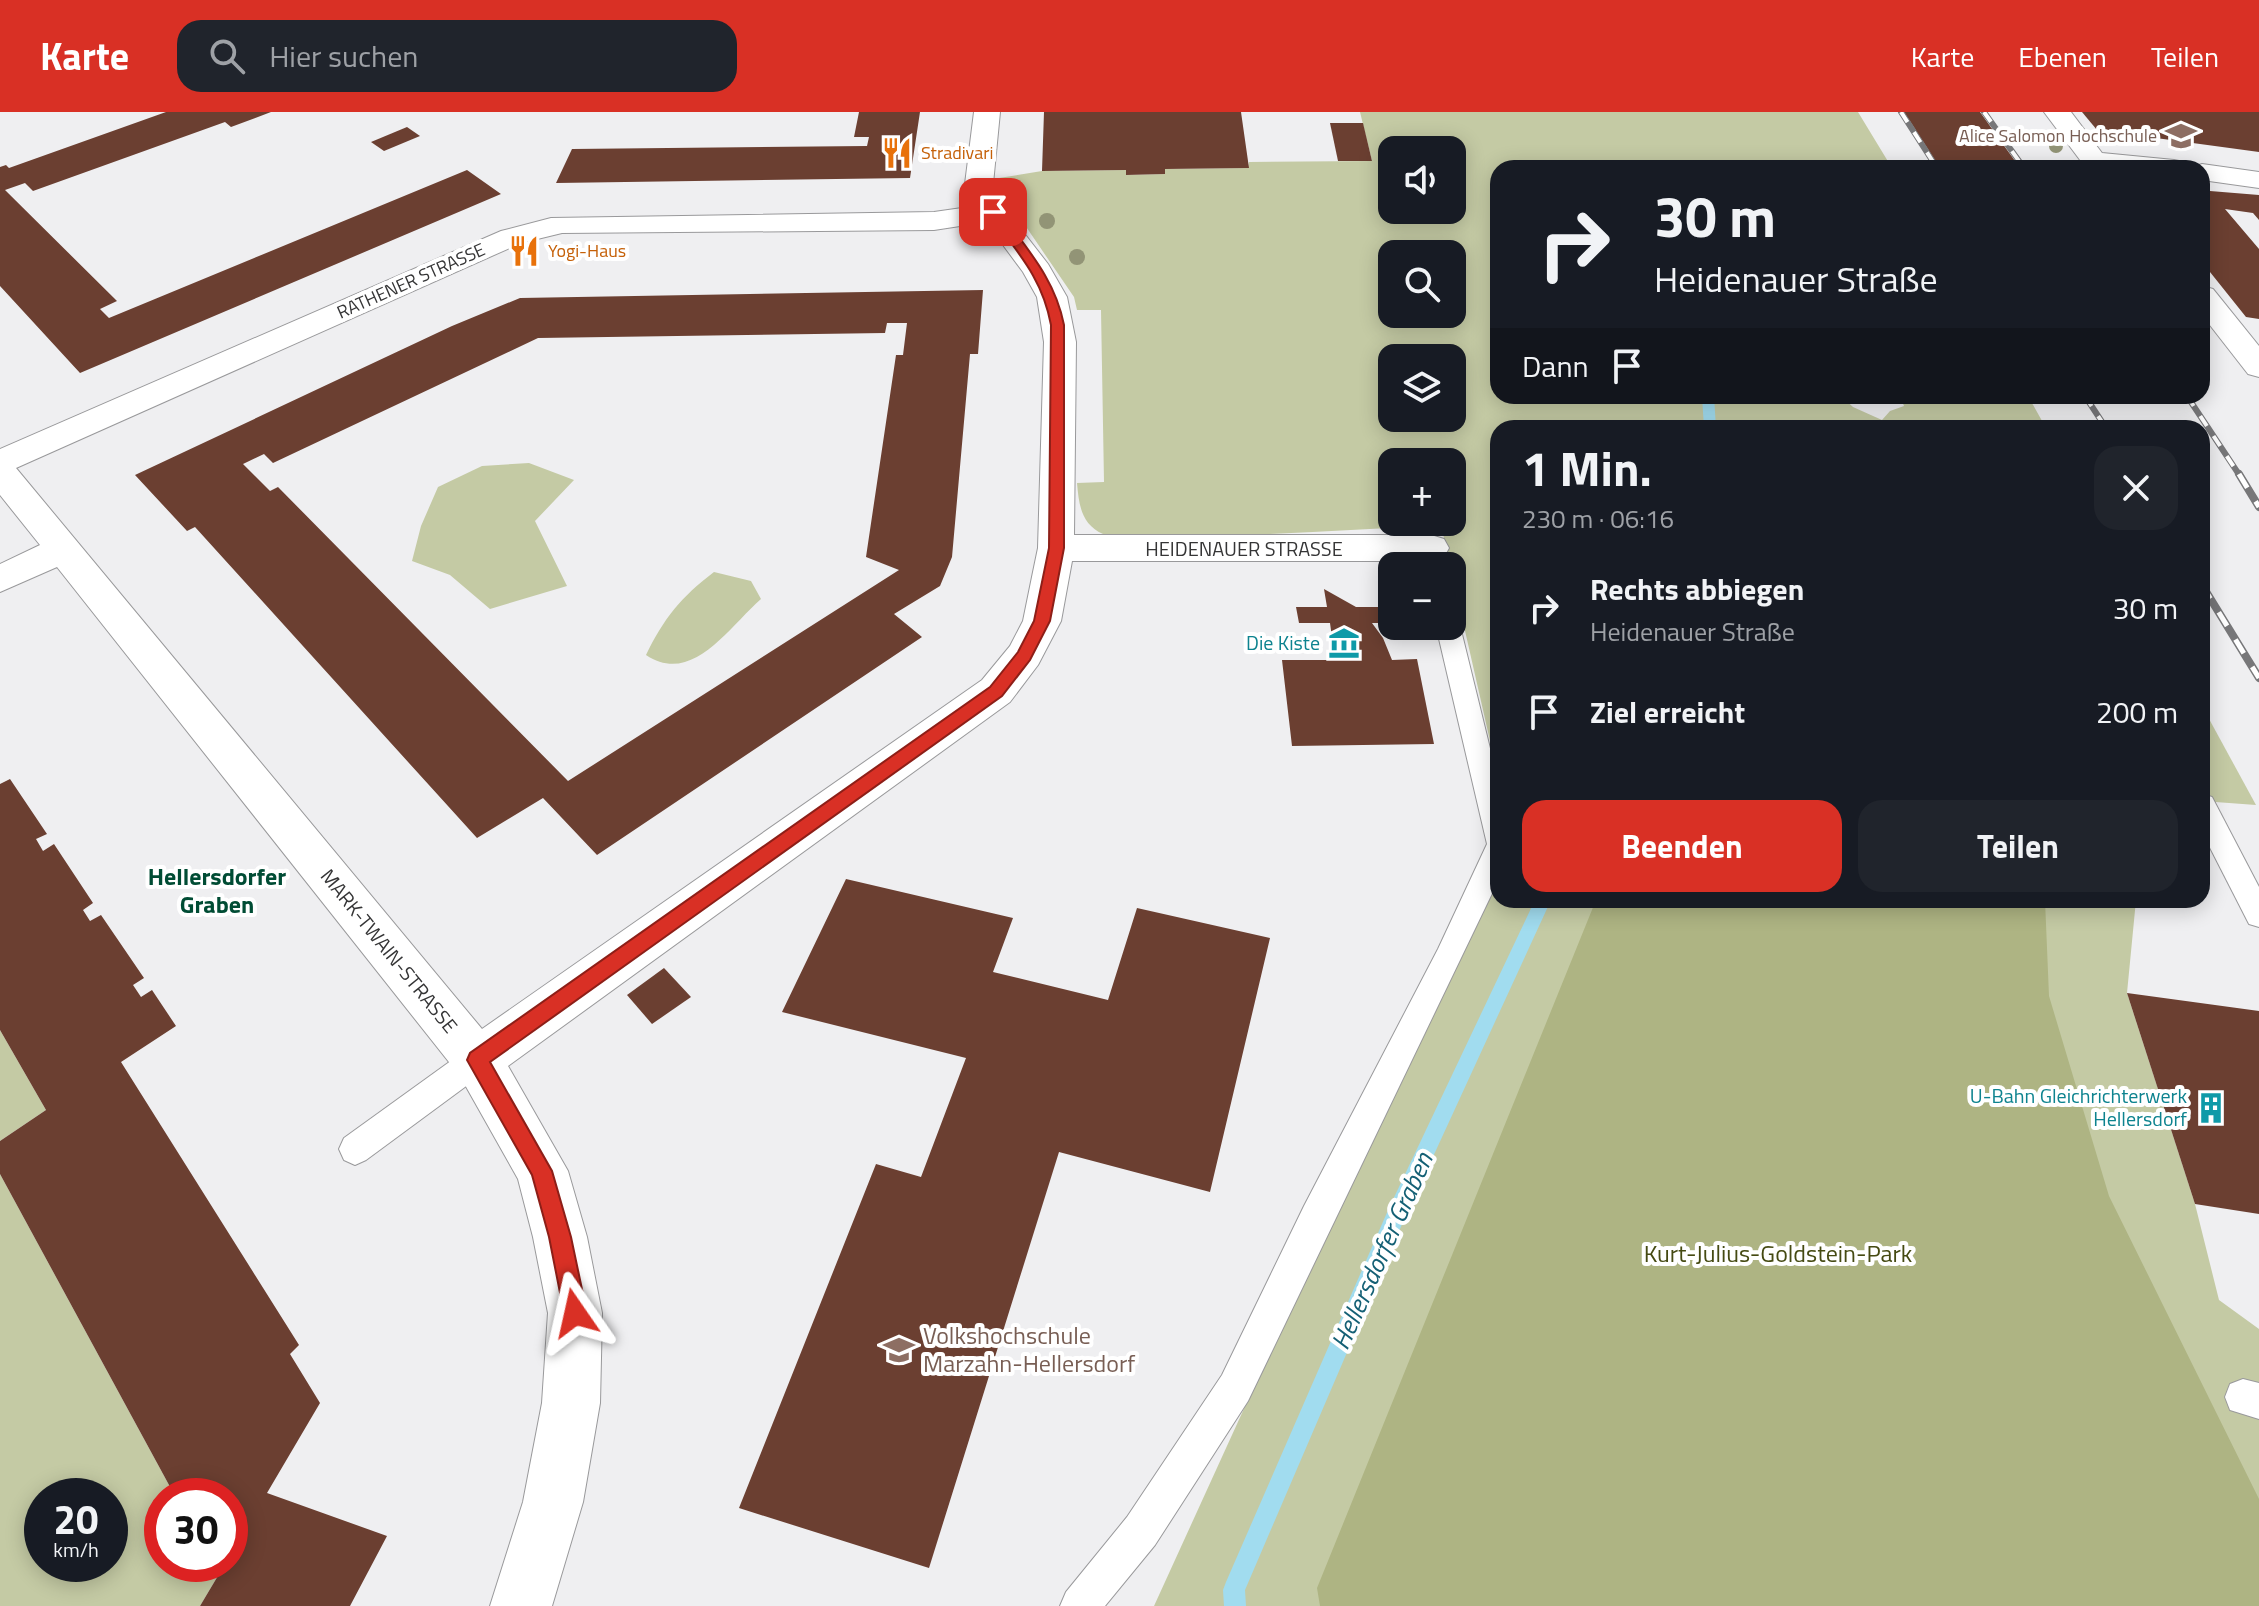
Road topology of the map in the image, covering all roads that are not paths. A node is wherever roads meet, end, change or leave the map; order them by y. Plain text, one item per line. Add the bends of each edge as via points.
1 (987, 112) edge
2 (2057, 112) edge
3 (2094, 160) edge
4 (2210, 173) edge
5 (2259, 180) edge
6 (993, 212) junction
7 (2210, 305) edge
8 (2259, 367) edge
9 (0, 462) edge
10 (0, 471) edge
11 (65, 548) junction
12 (1056, 548) junction
13 (1378, 556) edge
14 (0, 579) edge
15 (1451, 640) edge
16 (1490, 804) edge
17 (2210, 820) edge
18 (1490, 867) edge
19 (2259, 915) edge
20 (477, 1060) junction
21 (355, 1149) dead end
22 (521, 1606) edge
23 (1080, 1606) edge

1 - 6 street via 979,184
2 - 3 street
4 - 5 street
6 - 9 street, RATHENER STRASSE via 934,221 541,228
6 - 12 street via 1037,270 1056,311
7 - 8 street
10 - 11 street, MARK-TWAIN-STRASSE
11 - 14 street
11 - 20 street, MARK-TWAIN-STRASSE
12 - 13 street, HEIDENAUER STRASSE
12 - 20 street via 1042,621 996,691
15 - 16 lane
17 - 19 lane
18 - 23 lane via 1235,1388 1141,1531
20 - 21 lane
20 - 22 street, MARK-TWAIN-STRASSE via 542,1171 575,1313 571,1403 553,1502

